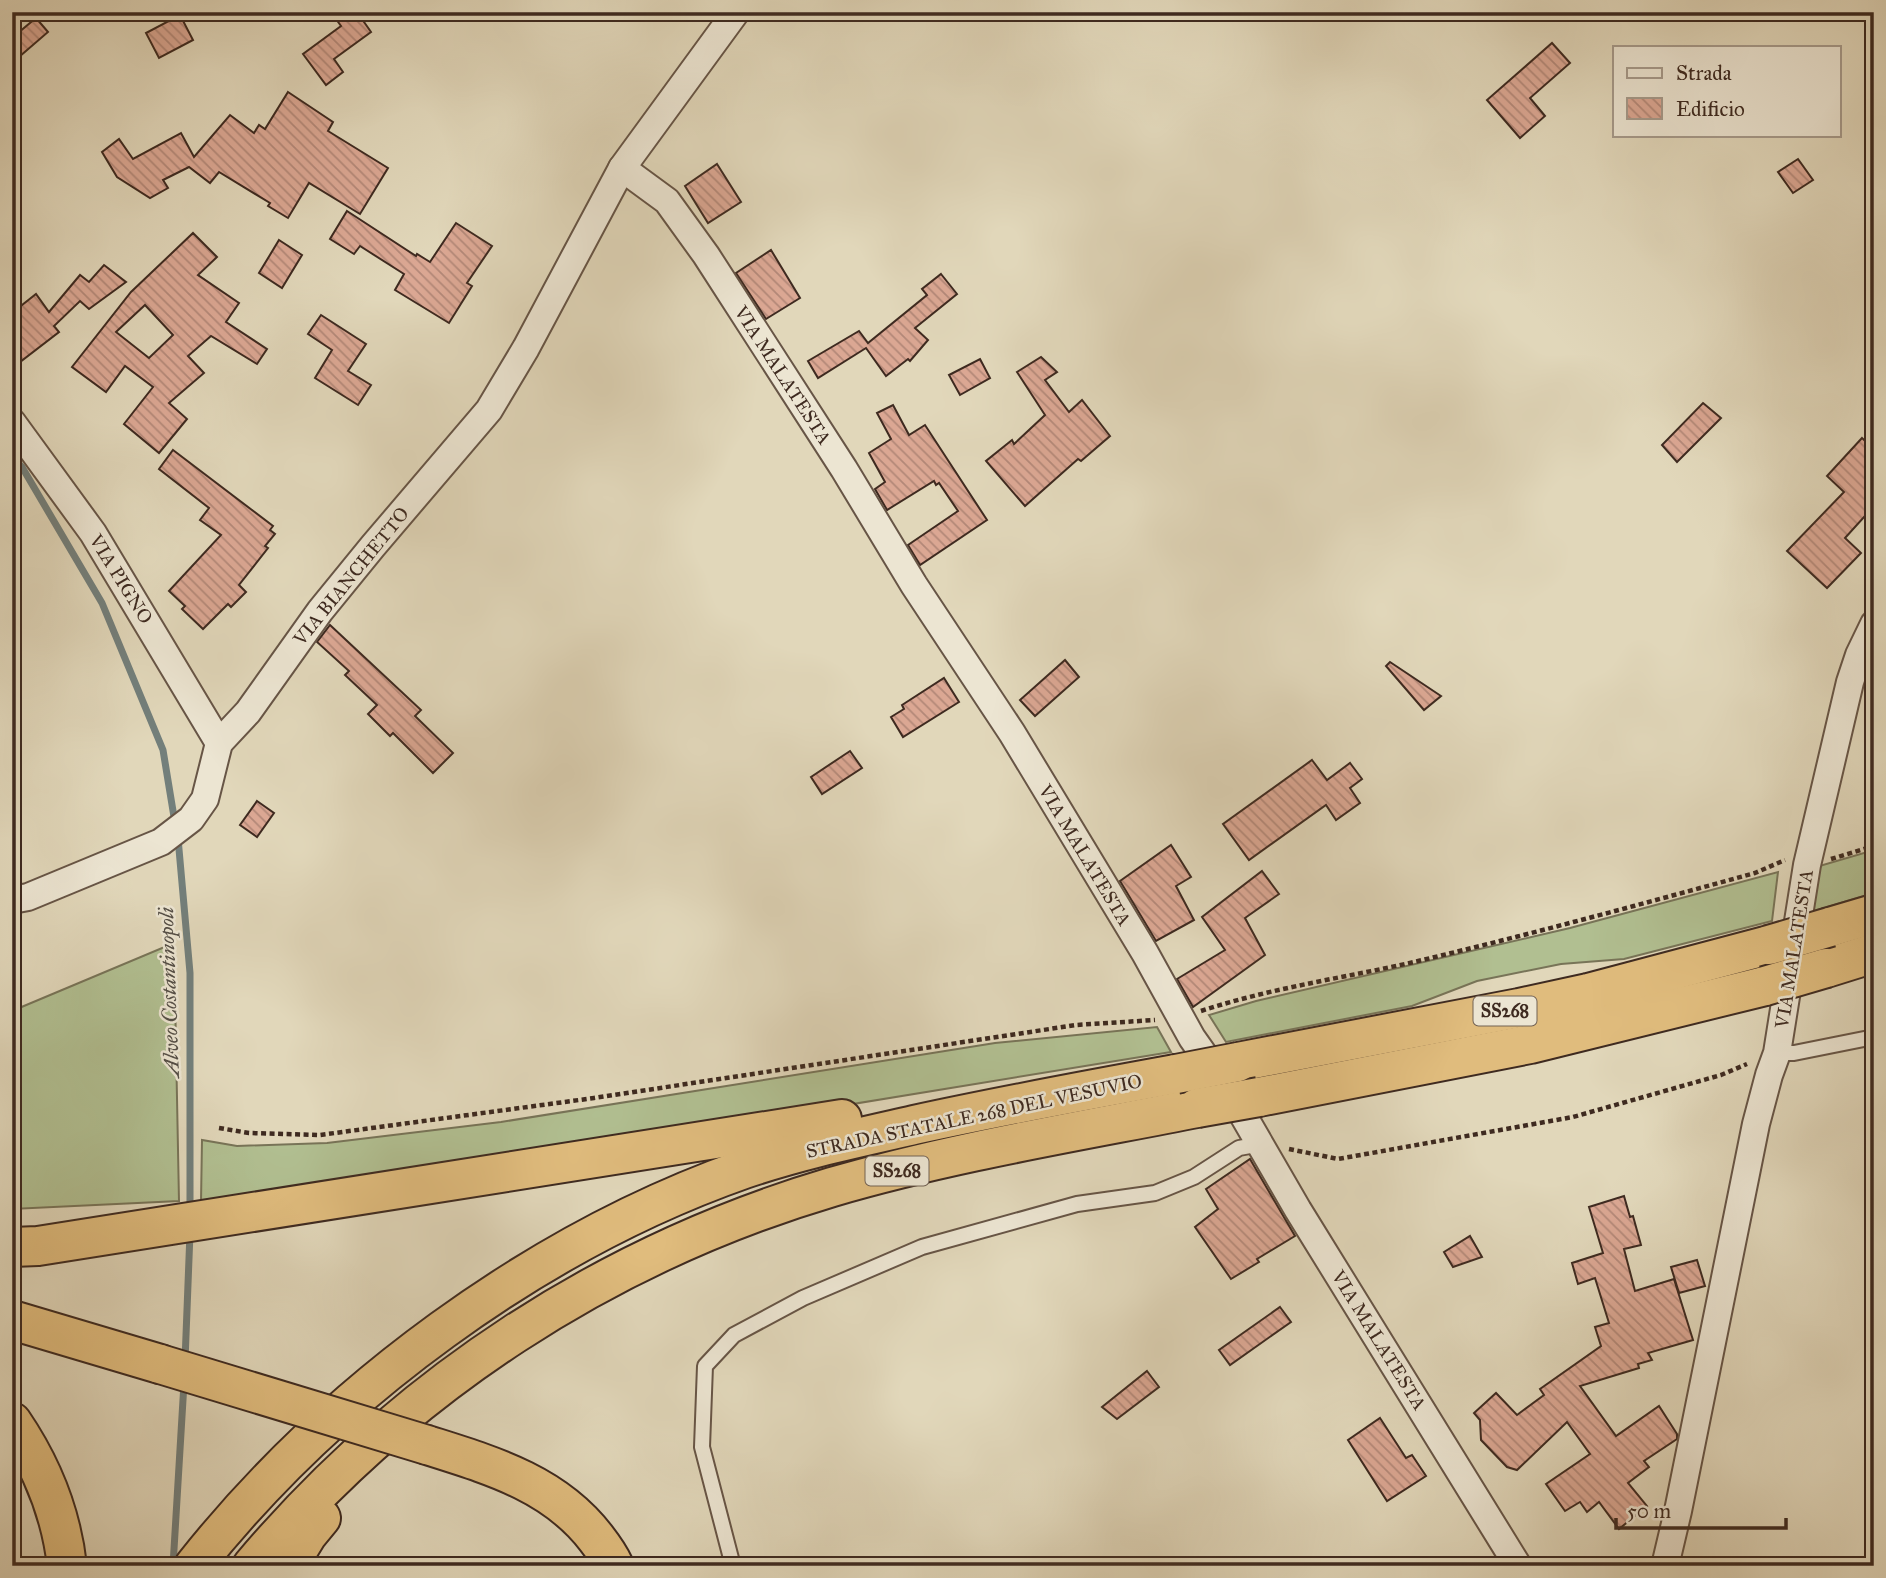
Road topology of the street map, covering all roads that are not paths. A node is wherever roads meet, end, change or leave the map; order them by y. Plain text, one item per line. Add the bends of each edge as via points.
1 (736, 12) edge
2 (622, 168) junction
3 (12, 422) edge
4 (1874, 624) edge
5 (219, 743) junction
6 (12, 900) edge
7 (1874, 914) edge
8 (1874, 953) edge
9 (1874, 1037) edge
10 (1777, 1052) junction
11 (1008, 1105) junction
12 (1261, 1144) junction
13 (12, 1247) edge
14 (609, 1276) junction
15 (12, 1320) edge
16 (12, 1422) edge
17 (200, 1559) edge
18 (67, 1566) edge
19 (252, 1566) edge
20 (288, 1566) edge
21 (614, 1566) edge
22 (733, 1566) edge
23 (1518, 1566) edge
24 (1665, 1566) edge

1 - 2 street, VIA BIANCHETTO
2 - 5 street, VIA BIANCHETTO via 489,410 364,556 248,712
2 - 12 street, VIA MALATESTA via 667,201 706,255 1012,733
3 - 5 street, VIA PIGNO via 93,533
4 - 10 street, VIA MALATESTA via 1850,682 1807,865
5 - 6 street, VIA BIANCHETTO via 205,799 191,819 160,842
7 - 11 highway, STRADA STATALE 268 DEL VESUVIO / SS268, bridge via 1531,1005
8 - 14 highway, STRADA STATALE 268 DEL VESUVIO / SS268, bridge via 1765,986 1530,1044 976,1151 833,1187 684,1240
9 - 10 lane via 1794,1053
10 - 24 street, VIA MALATESTA via 1756,1124
11 - 13 highway via 856,1117
11 - 17 highway, STRADA STATALE 268 DEL VESUVIO / SS268 via 824,1145 743,1170 586,1240 508,1285 389,1371 314,1436
12 - 22 lane via 1239,1148 1194,1177 1155,1193 1077,1204 922,1247 803,1298 734,1335 705,1366 702,1447
12 - 23 street, VIA MALATESTA
14 - 19 highway, STRADA STATALE 268 DEL VESUVIO / SS268 via 516,1331 418,1402 344,1468
14 - 20 highway via 372,1466 307,1535
15 - 21 highway, bridge via 515,1474 551,1494 584,1522
16 - 18 highway via 51,1492

